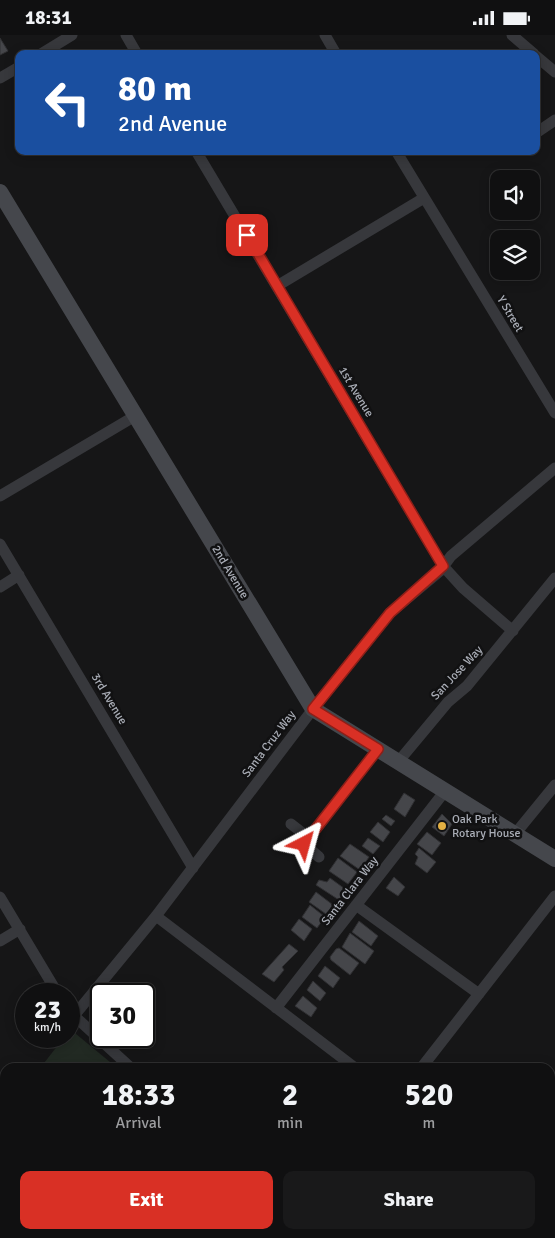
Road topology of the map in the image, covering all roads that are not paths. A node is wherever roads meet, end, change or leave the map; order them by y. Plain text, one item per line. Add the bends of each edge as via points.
1 (72, 35) edge
2 (126, 35) edge
3 (325, 35) edge
4 (512, 35) edge
5 (47, 50) edge
6 (135, 50) edge
7 (334, 50) edge
8 (529, 50) edge
9 (540, 59) edge
10 (15, 69) edge
11 (555, 72) edge
12 (0, 78) edge
13 (555, 120) edge
14 (540, 130) edge
15 (198, 155) edge
16 (398, 155) edge
17 (0, 192) edge
18 (424, 198) junction
19 (277, 286) junction
20 (555, 413) edge
21 (135, 416) junction
22 (555, 468) edge
23 (0, 496) edge
24 (0, 544) edge
25 (443, 566) junction
26 (19, 575) junction
27 (555, 578) edge
28 (0, 587) edge
29 (512, 631) junction
30 (313, 709) junction
31 (378, 749) junction
32 (398, 762) junction
33 (555, 785) edge
34 (445, 791) junction
35 (290, 824) dead end
36 (515, 834) junction
37 (309, 838) junction
38 (319, 857) dead end
39 (555, 859) edge
40 (193, 868) junction
41 (555, 895) edge
42 (0, 897) edge
43 (356, 905) junction
44 (156, 916) junction
45 (20, 929) junction
46 (0, 941) edge
47 (52, 983) edge
48 (479, 994) junction
49 (80, 1004) edge
50 (276, 1008) junction
51 (80, 1022) edge
52 (126, 1063) edge
53 (349, 1063) edge
54 (425, 1063) edge

1 - 5 street
2 - 6 street
3 - 7 street
4 - 8 street
9 - 11 street
10 - 12 street
13 - 14 street
15 - 19 street, 1st Avenue
16 - 18 street, Y Street
17 - 21 street, 2nd Avenue
18 - 19 street
18 - 20 street, Y Street
19 - 25 street, 1st Avenue
21 - 23 street
21 - 30 street, 2nd Avenue
22 - 25 street, Santa Cruz Way
24 - 26 street, 3rd Avenue
25 - 29 street, 1st Avenue
25 - 30 street, Santa Cruz Way via 390,613
26 - 28 street
26 - 40 street, 3rd Avenue
27 - 29 street, San Jose Way
29 - 32 street, San Jose Way
30 - 31 street, 2nd Avenue
30 - 40 street, Santa Cruz Way
31 - 32 street, 2nd Avenue
31 - 37 street
32 - 34 street, 2nd Avenue
33 - 36 street
34 - 36 street, 2nd Avenue
34 - 43 street, Santa Clara Way
35 - 37 street
36 - 39 street, 2nd Avenue
37 - 38 street via 304,844
40 - 44 street, Santa Cruz Way
41 - 48 street
42 - 45 street
43 - 48 street
43 - 50 street, Santa Clara Way
44 - 49 street, Santa Cruz Way
44 - 50 street
45 - 46 street
45 - 47 street
48 - 54 street
50 - 53 street
51 - 52 street

